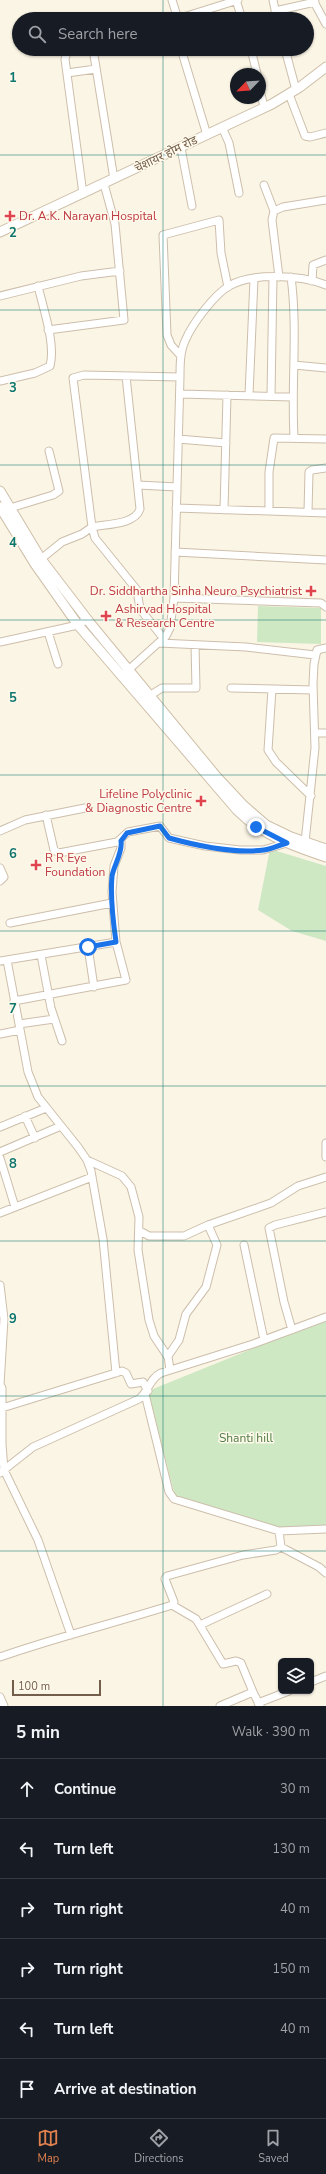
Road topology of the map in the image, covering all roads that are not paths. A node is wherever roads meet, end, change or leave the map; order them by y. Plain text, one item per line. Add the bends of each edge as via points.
1 (172, 0) edge
2 (237, 0) edge
3 (273, 0) edge
4 (314, 1) edge
5 (275, 11) joint
6 (175, 12) edge
7 (199, 12) edge
8 (240, 12) edge
9 (326, 24) edge
10 (65, 56) edge
11 (94, 56) edge
12 (183, 56) edge
13 (253, 56) edge
14 (286, 56) edge
15 (326, 67) edge
16 (256, 68) edge
17 (96, 69) junction
18 (67, 73) junction
19 (292, 92) junction
20 (263, 104) edge
21 (264, 107) junction
22 (222, 127) junction
23 (326, 133) edge
24 (207, 134) junction
25 (181, 148) junction
26 (114, 179) junction
27 (104, 184) junction
28 (264, 185) dead end
29 (239, 193) dead end
30 (83, 194) junction
31 (326, 200) edge
32 (192, 206) dead end
33 (274, 211) junction
34 (0, 232) edge
35 (326, 260) edge
36 (120, 271) junction
37 (276, 277) junction
38 (291, 277) junction
39 (254, 279) junction
40 (312, 281) junction
41 (326, 285) edge
42 (38, 286) junction
43 (228, 287) junction
44 (0, 296) edge
45 (48, 330) junction
46 (181, 356) junction
47 (294, 365) junction
48 (326, 368) edge
49 (126, 376) junction
50 (180, 377) junction
51 (0, 381) edge
52 (180, 394) junction
53 (228, 395) junction
54 (249, 395) junction
55 (271, 396) junction
56 (292, 397) junction
57 (294, 437) junction
58 (178, 439) junction
59 (326, 439) edge
60 (226, 443) junction
61 (49, 451) dead end
62 (326, 468) edge
63 (138, 485) junction
64 (177, 487) junction
65 (0, 491) edge
66 (0, 507) edge
67 (10, 508) junction
68 (176, 508) junction
69 (224, 510) junction
70 (269, 512) junction
71 (308, 512) junction
72 (326, 513) edge
73 (92, 527) junction
74 (175, 552) junction
75 (41, 559) junction
76 (326, 560) edge
77 (174, 598) junction
78 (326, 607) edge
79 (87, 619) junction
80 (78, 625) junction
81 (48, 632) junction
82 (162, 641) junction
83 (0, 642) edge
84 (194, 645) junction
85 (326, 648) edge
86 (315, 655) junction
87 (58, 664) dead end
88 (125, 673) junction
89 (231, 688) dead end
90 (272, 689) junction
91 (313, 690) junction
92 (151, 702) junction
93 (315, 733) junction
94 (326, 733) edge
95 (311, 796) junction
96 (85, 808) dead end
97 (46, 815) junction
98 (0, 831) edge
99 (121, 841) junction
100 (305, 842) junction
101 (287, 843) junction
102 (326, 849) edge
103 (326, 857) edge
104 (0, 868) edge
105 (0, 881) edge
106 (112, 904) junction
107 (10, 923) dead end
108 (116, 942) junction
109 (88, 947) junction
110 (41, 955) junction
111 (4, 960) edge
112 (94, 987) junction
113 (48, 995) junction
114 (14, 1001) junction
115 (54, 1019) junction
116 (19, 1027) junction
117 (0, 1034) edge
118 (62, 1041) dead end
119 (46, 1108) junction
120 (25, 1116) junction
121 (61, 1126) junction
122 (0, 1127) edge
123 (35, 1138) junction
124 (326, 1143) edge
125 (0, 1152) edge
126 (0, 1158) edge
127 (326, 1158) edge
128 (87, 1160) junction
129 (92, 1177) junction
130 (326, 1177) edge
131 (14, 1207) junction
132 (326, 1212) edge
133 (0, 1213) edge
134 (208, 1225) junction
135 (140, 1231) junction
136 (244, 1245) dead end
137 (0, 1285) edge
138 (326, 1317) edge
139 (292, 1330) junction
140 (264, 1340) junction
141 (168, 1358) junction
142 (170, 1370) junction
143 (116, 1373) junction
144 (0, 1385) edge
145 (146, 1392) junction
146 (2, 1408) junction
147 (2, 1471) edge
148 (326, 1529) edge
149 (279, 1531) junction
150 (281, 1548) junction
151 (326, 1573) edge
152 (267, 1594) dead end
153 (172, 1605) junction
154 (200, 1625) junction
155 (71, 1635) junction
156 (0, 1657) edge
157 (326, 1676) edge
158 (314, 1681) edge
159 (253, 1692) junction
160 (283, 1694) edge
161 (0, 1697) edge
162 (259, 1705) edge
163 (4, 1706) edge
164 (220, 1706) edge

1 - 6 street
2 - 7 street
2 - 8 street
3 - 5 street
4 - 5 street
4 - 9 street
10 - 18 street
11 - 17 street
12 - 24 street
13 - 16 street
14 - 19 street
15 - 19 main road, चेशायर होम रोड
17 - 18 street
17 - 26 street
18 - 30 street
19 - 21 main road, चेशायर होम रोड
19 - 23 street via 305,136
20 - 21 street
21 - 22 main road, चेशायर होम रोड
22 - 24 main road, चेशायर होम रोड
22 - 29 street via 229,143
24 - 25 main road, चेशायर होम रोड
25 - 26 main road, चेशायर होम रोड
25 - 32 street
26 - 27 main road, चेशायर होम रोड
27 - 30 main road, चेशायर होम रोड
27 - 36 street via 114,215
28 - 33 street
30 - 34 main road, चेशायर होम रोड
31 - 33 street via 283,207
33 - 37 street via 272,220
35 - 40 street via 313,265
36 - 42 street via 81,276
36 - 45 street via 124,320
37 - 38 street
37 - 39 street
37 - 55 street
38 - 40 street
38 - 47 street
39 - 43 street
39 - 54 street
40 - 41 street
42 - 44 street
42 - 45 street
43 - 46 street via 210,304 194,326 185,341
43 - 46 street via 221,253 219,220 163,235 167,335 171,345
45 - 51 street via 50,366 35,373
46 - 50 street
47 - 48 street
47 - 56 street
49 - 50 street
49 - 63 street
49 - 73 street via 84,375 77,376 72,381
50 - 52 street
52 - 53 street
52 - 58 street
53 - 54 street
53 - 60 street
54 - 55 street
55 - 56 street
56 - 57 street
57 - 59 street
57 - 70 street via 274,438 269,472
58 - 60 street
58 - 64 street
60 - 69 street
61 - 67 street via 59,491 54,495
62 - 71 street via 309,472
63 - 64 street
63 - 73 street via 140,510 136,517
64 - 68 street
65 - 67 main road
66 - 80 main road via 35,564
67 - 75 main road
68 - 69 street
68 - 74 street
69 - 70 street
70 - 71 street
71 - 72 street
73 - 75 street via 62,542
73 - 82 street via 95,538 137,590 140,608
74 - 76 street
74 - 77 street
75 - 79 main road
77 - 78 street via 321,603
77 - 82 street via 170,628
79 - 80 street
79 - 88 main road
80 - 81 street
80 - 88 main road
81 - 83 street
81 - 87 street
82 - 84 street
82 - 88 street
84 - 86 street via 246,647
84 - 92 street via 196,688 162,688
85 - 86 street via 317,650
86 - 91 street
88 - 92 main road
89 - 90 street
90 - 91 street
90 - 95 street via 268,750 276,762
91 - 93 street
92 - 100 main road via 254,816 266,825
92 - 101 main road via 245,817 266,834
93 - 94 street
93 - 95 street
95 - 100 street
96 - 97 street
97 - 98 street via 25,820
97 - 99 street via 57,853
99 - 101 street via 128,832 160,826 169,838 222,848 263,850
99 - 106 street via 112,876
100 - 102 main road
101 - 103 main road
104 - 105 street via 4,875
106 - 107 street
106 - 108 street
108 - 109 street
108 - 112 street via 126,980
109 - 110 street
109 - 112 street
110 - 111 street
110 - 113 street
111 - 114 street
112 - 113 street
113 - 114 street
113 - 115 street
114 - 116 street
115 - 116 street
115 - 118 street
116 - 117 street
116 - 119 street via 32,1084
119 - 120 street
119 - 121 street
120 - 122 street
120 - 123 street
121 - 123 street
121 - 128 street
123 - 125 street
124 - 127 street
126 - 131 street
128 - 129 street
128 - 135 street via 118,1174 129,1184 137,1205
129 - 131 street
129 - 143 street via 103,1239
130 - 134 street via 294,1188 277,1200
131 - 133 street
132 - 139 street via 275,1225 269,1230
134 - 135 street via 184,1236 149,1236
134 - 141 street via 217,1245 206,1287 186,1314 179,1340
135 - 141 street via 138,1250 149,1320 154,1336
136 - 140 street
137 - 144 street via 4,1319
138 - 139 street
139 - 140 street
140 - 142 street
141 - 142 street
142 - 145 street via 155,1376
143 - 145 street via 124,1372 131,1384 143,1382
143 - 146 street
144 - 146 street
145 - 147 street via 139,1399 115,1411 33,1447
145 - 149 street via 172,1497
146 - 147 street
147 - 155 street via 38,1540
148 - 149 street
149 - 150 street
150 - 151 street
150 - 153 street via 202,1565 167,1576 164,1579 174,1602
152 - 154 street
153 - 154 street via 192,1616
153 - 155 street
154 - 159 street via 222,1663 241,1663
155 - 156 street
157 - 158 street
159 - 162 street
159 - 164 street
160 - 162 street
161 - 163 street

